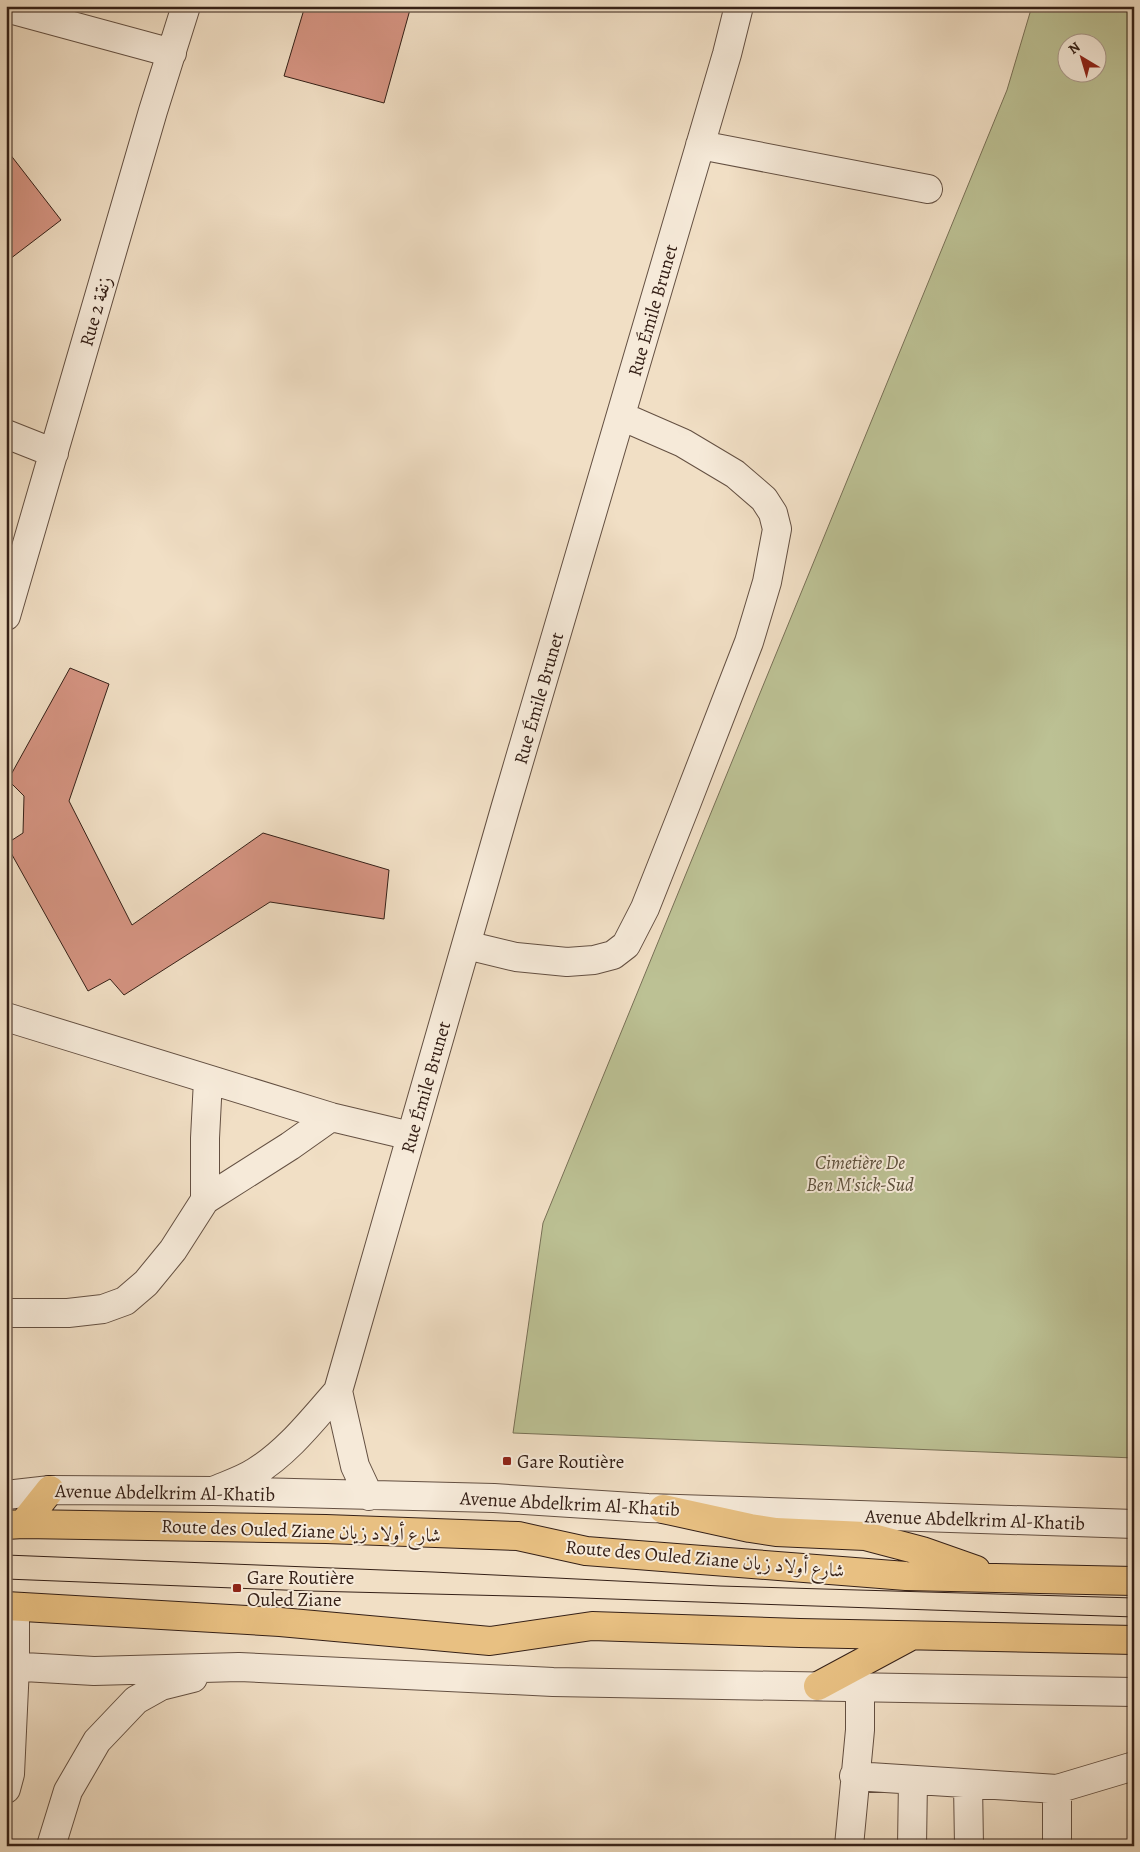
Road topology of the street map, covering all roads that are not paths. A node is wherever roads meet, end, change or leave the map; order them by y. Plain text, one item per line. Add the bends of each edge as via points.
1 (186, 6) edge
2 (739, 6) edge
3 (6, 8) edge
4 (172, 53) junction
5 (700, 145) junction
6 (928, 189) dead end
7 (621, 416) junction
8 (6, 434) edge
9 (54, 453) junction
10 (6, 616) edge
11 (466, 946) junction
12 (6, 1017) edge
13 (208, 1080) junction
14 (331, 1117) junction
15 (411, 1136) junction
16 (205, 1200) junction
17 (6, 1313) edge
18 (338, 1391) junction
19 (50, 1490) junction
20 (213, 1491) junction
21 (6, 1495) edge
22 (369, 1496) junction
23 (663, 1509) junction
24 (15, 1524) edge
25 (1134, 1524) edge
26 (1001, 1579) junction
27 (1134, 1581) edge
28 (11, 1607) edge
29 (913, 1635) junction
30 (1134, 1640) edge
31 (11, 1666) edge
32 (239, 1666) junction
33 (818, 1686) junction
34 (860, 1687) junction
35 (1134, 1692) edge
36 (1134, 1766) edge
37 (854, 1776) junction
38 (7, 1778) edge
39 (912, 1780) junction
40 (968, 1784) junction
41 (1057, 1789) junction
42 (51, 1846) edge
43 (849, 1846) edge
44 (912, 1846) edge
45 (968, 1846) edge
46 (1057, 1846) edge

1 - 4 street, Rue 2 زنقة
2 - 5 street, Rue Émile Brunet
3 - 4 street
4 - 9 street, Rue 2 زنقة
5 - 6 street
5 - 7 street, Rue Émile Brunet
7 - 11 street, Rue Émile Brunet
7 - 11 street via 683,443 735,474 764,499 773,513 777,529 767,582 749,642 685,807 645,908 626,945 614,955 567,962 516,957
8 - 9 street
9 - 10 street, Rue 2 زنقة
11 - 15 street, Rue Émile Brunet
12 - 13 street
13 - 14 street
13 - 16 street
14 - 15 street
14 - 16 street
15 - 18 street, Rue Émile Brunet
16 - 17 street via 174,1250 146,1283 125,1301 103,1309 68,1313
18 - 20 street, Rue Émile Brunet via 280,1453 255,1472
18 - 22 street, Rue Émile Brunet via 355,1466
19 - 20 street, Avenue Abdelkrim Al-Khatib
19 - 21 street, Avenue Abdelkrim Al-Khatib
19 - 24 highway
20 - 22 street, Avenue Abdelkrim Al-Khatib
22 - 23 street, Avenue Abdelkrim Al-Khatib via 494,1498
23 - 25 street, Avenue Abdelkrim Al-Khatib
23 - 26 highway via 776,1532 865,1536 922,1551
24 - 26 highway, Route des Ouled Ziane شارع أولاد زيان via 518,1536 596,1552 906,1576
26 - 27 highway, Route des Ouled Ziane شارع أولاد زيان
28 - 29 highway via 280,1622 490,1641 592,1626
28 - 31 street
29 - 30 highway
29 - 33 highway
31 - 32 street via 94,1671
31 - 38 street
32 - 33 street via 552,1682
32 - 42 street via 161,1686 136,1700 97,1741 68,1791
33 - 34 street
34 - 35 street
34 - 37 street via 860,1730
36 - 41 street
37 - 39 street
37 - 43 street
39 - 40 street
39 - 44 street
40 - 41 street
40 - 45 street
41 - 46 street

